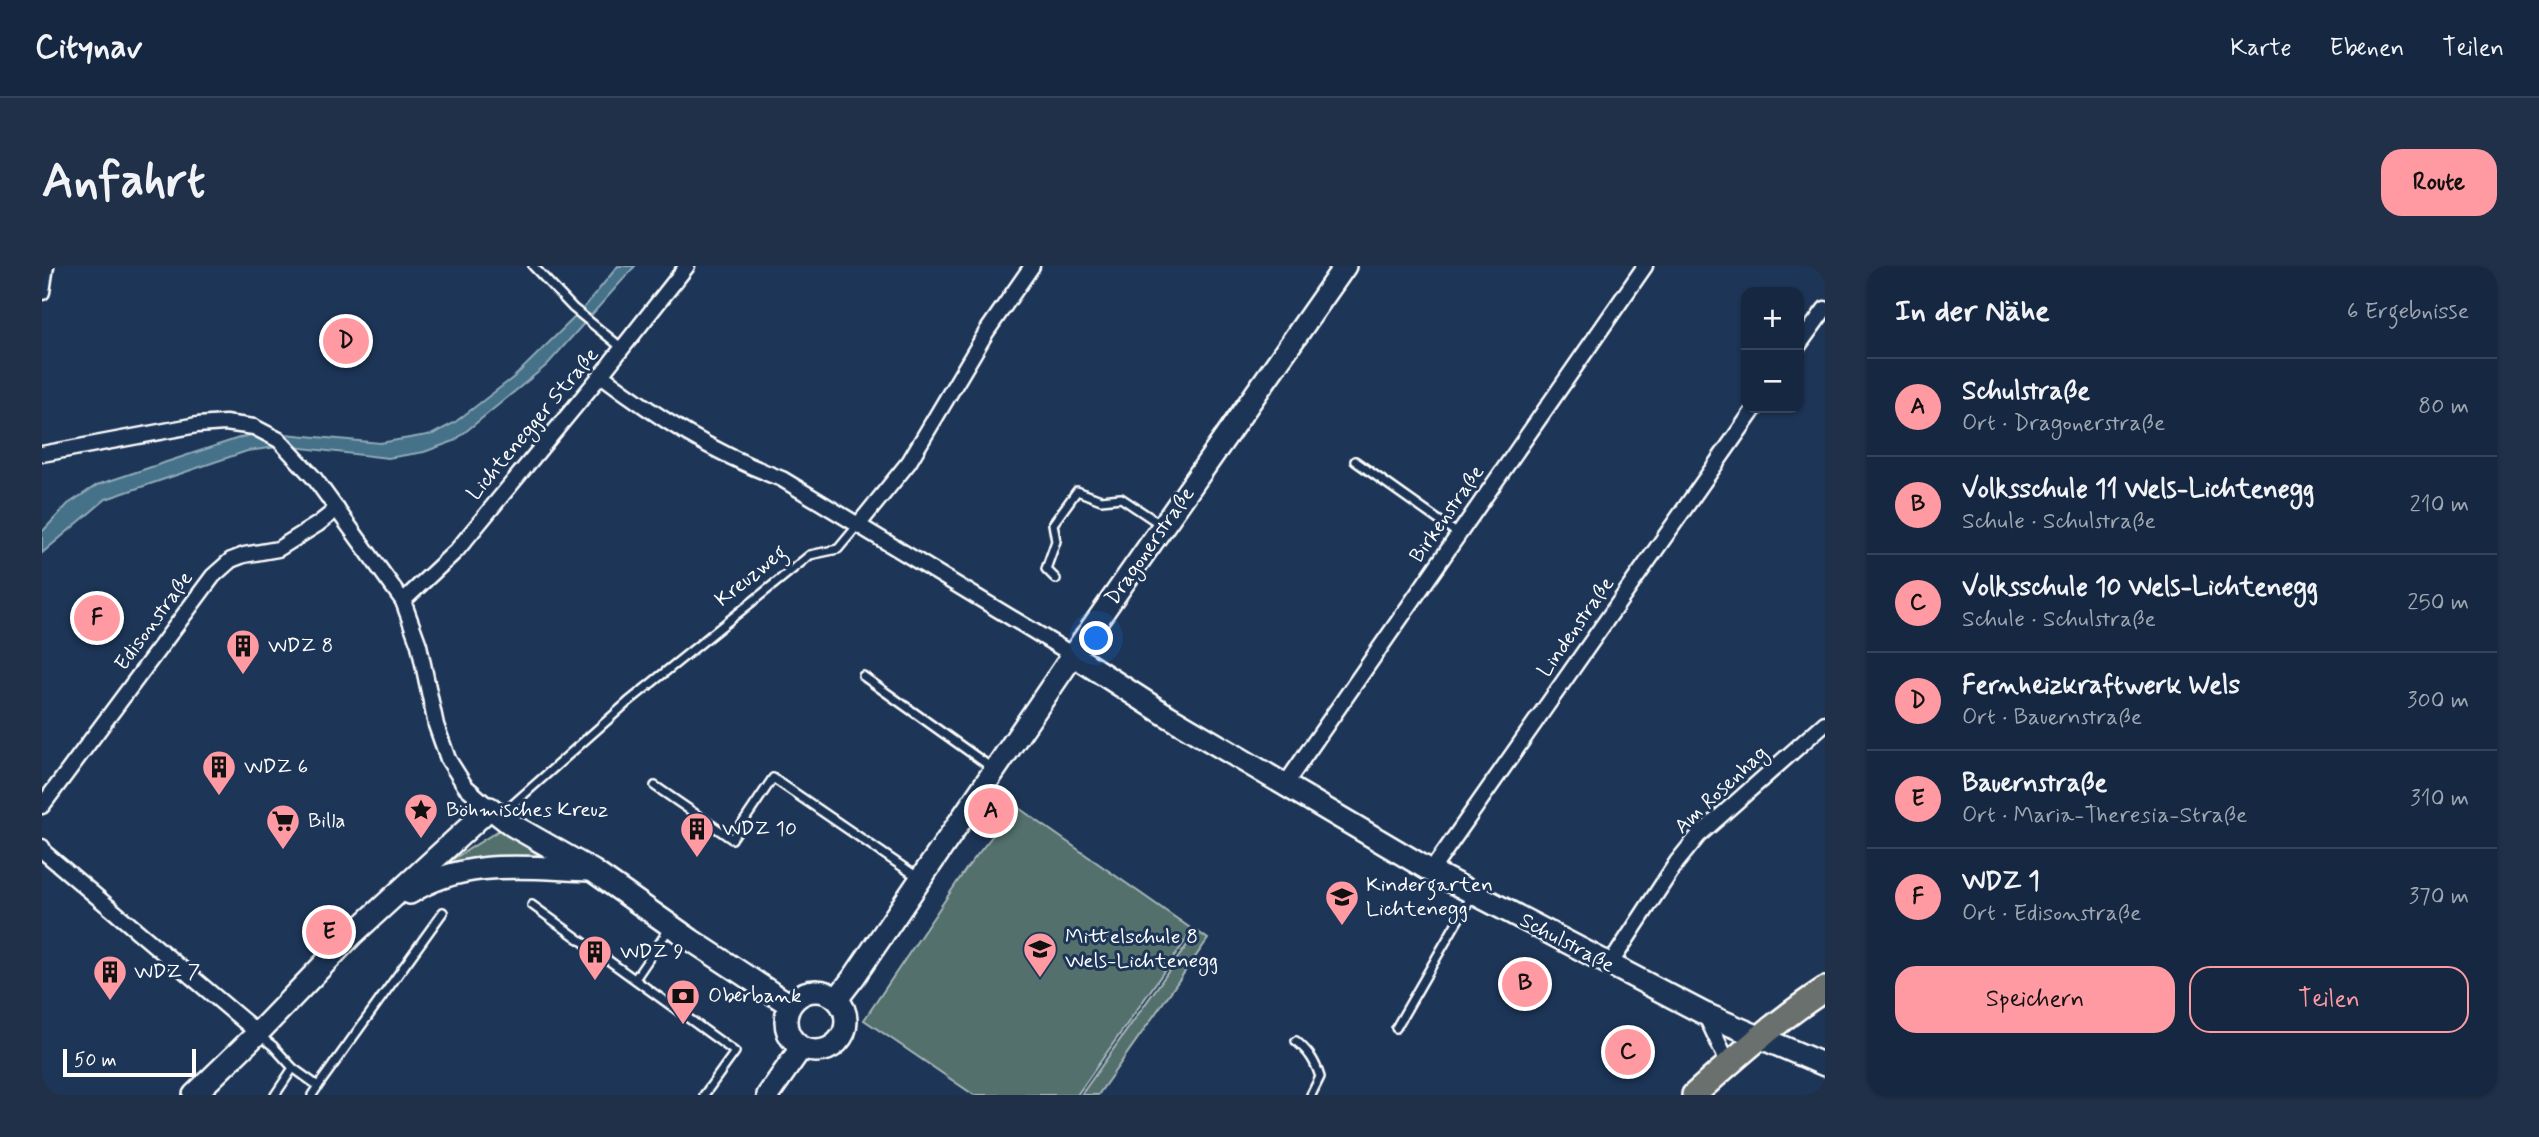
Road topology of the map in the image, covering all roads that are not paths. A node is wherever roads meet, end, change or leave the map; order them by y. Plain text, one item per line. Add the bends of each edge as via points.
1 (46, 266) edge
2 (533, 266) edge
3 (687, 266) edge
4 (1032, 266) edge
5 (1345, 266) edge
6 (1645, 266) edge
7 (42, 292) edge
8 (1825, 309) edge
9 (1804, 338) edge
10 (623, 348) junction
11 (601, 375) junction
12 (1752, 413) edge
13 (42, 454) edge
14 (1355, 461) dead end
15 (337, 509) junction
16 (858, 525) junction
17 (1163, 527) junction
18 (1459, 534) junction
19 (1056, 579) dead end
20 (403, 601) junction
21 (1073, 655) junction
22 (863, 676) dead end
23 (1825, 723) edge
24 (995, 770) junction
25 (655, 786) dead end
26 (1284, 786) junction
27 (42, 806) edge
28 (495, 812) junction
29 (42, 847) edge
30 (593, 871) junction
31 (1431, 871) junction
32 (920, 878) junction
33 (1473, 894) junction
34 (532, 905) dead end
35 (443, 912) dead end
36 (372, 916) junction
37 (671, 926) junction
38 (1609, 966) junction
39 (635, 979) junction
40 (1825, 989) edge
41 (837, 999) junction
42 (790, 1005) junction
43 (1705, 1014) junction
44 (1396, 1028) dead end
45 (258, 1034) junction
46 (1760, 1037) junction
47 (1296, 1041) dead end
48 (801, 1048) junction
49 (1729, 1065) junction
50 (1825, 1065) edge
51 (293, 1068) junction
52 (318, 1086) junction
53 (194, 1095) edge
54 (275, 1095) edge
55 (312, 1095) edge
56 (704, 1095) edge
57 (768, 1095) edge
58 (1311, 1095) edge
59 (1694, 1095) edge

1 - 7 street
2 - 10 lane
3 - 10 street, Lichtenegger Straße
4 - 16 street, Kreuzweg via 987,331 909,462
5 - 17 main road, Dragonerstraße
6 - 18 street, Birkenstraße
8 - 9 street
10 - 11 street, Lichtenegger Straße
11 - 16 street, Schulstraße via 681,432 782,479
11 - 20 street, Lichtenegger Straße via 457,551
12 - 31 street, Lindenstraße
13 - 15 street via 197,425 254,427 279,440
14 - 18 lane
15 - 20 street
15 - 27 street, Edisonstraße via 278,549 231,560 212,576
16 - 21 street, Schulstraße
16 - 28 lane, Kreuzweg via 838,549 810,555
17 - 19 lane via 1121,498 1101,500 1077,491 1053,524 1056,541 1046,569
17 - 21 main road, Dragonerstraße
18 - 26 street, Birkenstraße
20 - 28 street via 448,759 466,786
21 - 24 main road, Dragonerstraße
21 - 26 main road, Schulstraße
22 - 24 lane
23 - 38 street, Am Rosenhag via 1698,836
24 - 32 main road, Dragonerstraße
25 - 32 lane via 732,839 773,778
26 - 31 main road, Schulstraße
28 - 30 main road
28 - 36 main road
29 - 45 street
30 - 36 main road via 498,867 455,873 422,884
30 - 37 main road
31 - 33 main road, Schulstraße
32 - 41 main road, Dragonerstraße
33 - 38 main road, Schulstraße
33 - 44 lane
34 - 39 lane
35 - 52 lane
36 - 45 main road
37 - 39 lane
37 - 42 main road
38 - 43 main road, Schulstraße
39 - 56 lane via 735,1052
40 - 46 main road
41 - 42 main road via 822,991 806,992
41 - 48 main road via 845,1013 845,1031 833,1046 815,1052
42 - 48 main road via 786,1018 789,1036
43 - 46 main road, Schulstraße
43 - 49 street
45 - 51 lane
45 - 53 main road
46 - 49 main road
46 - 50 main road, Schulstraße
47 - 58 lane via 1308,1051 1320,1077
48 - 57 main road
49 - 59 main road
51 - 52 lane
51 - 54 lane
52 - 55 lane

